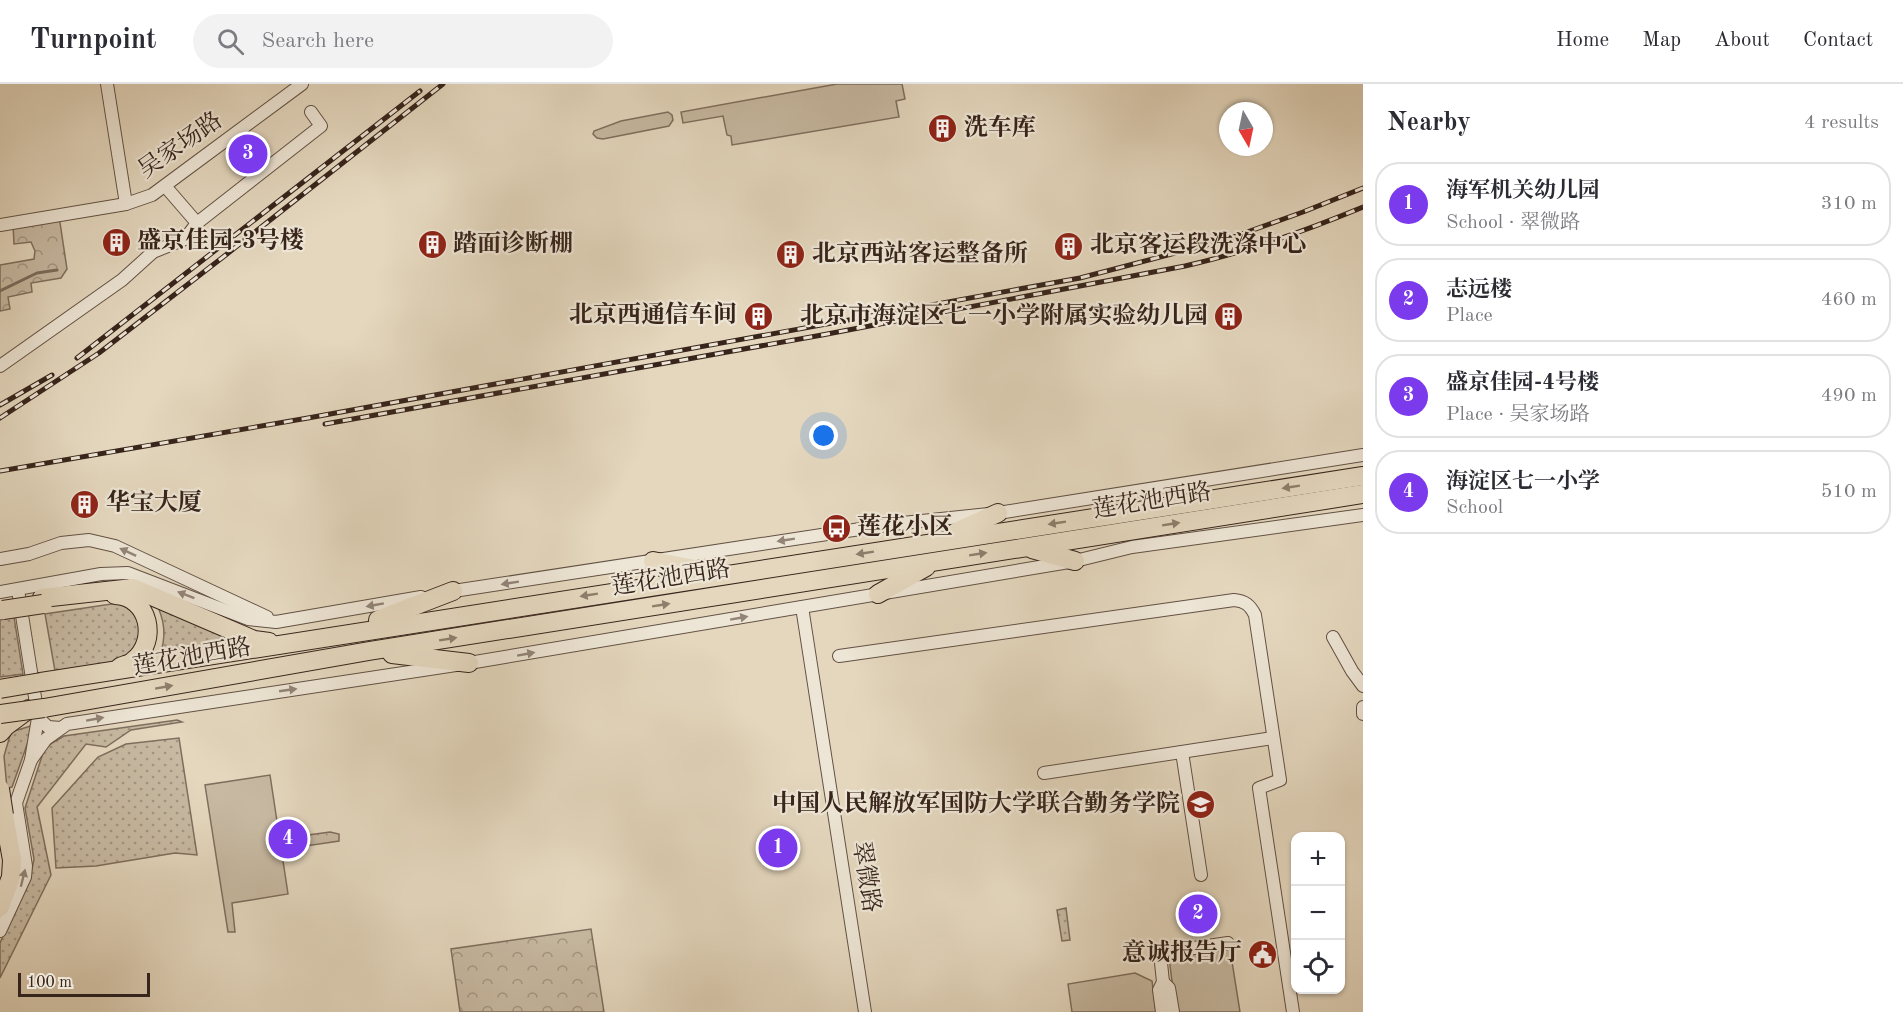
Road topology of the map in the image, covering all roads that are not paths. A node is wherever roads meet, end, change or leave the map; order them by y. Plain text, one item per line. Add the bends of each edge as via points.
1 (107, 84) edge
2 (302, 84) edge
3 (311, 112) dead end
4 (165, 186) junction
5 (126, 204) junction
6 (197, 223) junction
7 (0, 225) edge
8 (0, 366) edge
9 (1363, 455) edge
10 (1357, 486) edge
11 (998, 513) junction
12 (1363, 515) edge
13 (936, 542) junction
14 (1024, 546) junction
15 (0, 560) edge
16 (938, 560) junction
17 (653, 561) junction
18 (1075, 561) junction
19 (724, 574) junction
20 (18, 590) junction
21 (453, 591) junction
22 (878, 594) junction
23 (42, 601) junction
24 (1, 605) edge
25 (802, 607) junction
26 (276, 622) junction
27 (346, 633) junction
28 (1333, 637) dead end
29 (282, 644) junction
30 (369, 651) junction
31 (839, 656) dead end
32 (469, 663) junction
33 (1357, 670) edge
34 (107, 672) junction
35 (1363, 686) edge
36 (0, 688) edge
37 (1363, 707) edge
38 (37, 712) junction
39 (0, 714) edge
40 (1363, 714) edge
41 (61, 728) junction
42 (0, 733) edge
43 (1273, 738) junction
44 (1182, 752) junction
45 (31, 760) junction
46 (1044, 773) dead end
47 (0, 789) edge
48 (5, 812) edge
49 (0, 871) edge
50 (1201, 874) dead end
51 (0, 907) edge
52 (0, 931) edge
53 (1228, 943) dead end
54 (1163, 981) junction
55 (865, 1012) edge
56 (1162, 1012) edge
57 (1173, 1012) edge
58 (1293, 1012) edge

1 - 5 street
2 - 4 street, 吴家场路
3 - 6 street via 321,126
4 - 5 street, 吴家场路
4 - 6 street
5 - 7 street, 吴家场路
6 - 8 street via 185,239 153,252 122,280
9 - 11 street, 莲花池西路
10 -> 13 highway, 莲花池西路
14 -> 10 highway, 莲花池西路
11 - 13 highway
11 -> 17 street, 莲花池西路 via 893,524
12 - 18 street, 莲花池西路 via 1132,547
13 -> 19 highway, 莲花池西路
16 -> 14 highway, 莲花池西路
14 - 18 highway
26 -> 15 street via 115,546 89,540 61,543
16 - 22 highway
30 -> 16 highway, 莲花池西路
17 - 19 highway
17 -> 21 street, 莲花池西路
18 - 22 street, 莲花池西路
19 -> 27 highway, 莲花池西路
20 - 24 street, 莲花池西路
26 -> 20 street, 莲花池西路 via 248,619 128,573 101,574
20 - 38 street
21 -> 26 street, 莲花池西路
21 - 27 highway
22 - 25 street, 莲花池西路
23 - 24 highway, bridge
23 - 29 highway via 133,588 254,640
23 - 34 highway via 105,595 125,596 136,603 149,625 145,645 133,662
32 -> 25 street, 莲花池西路
25 - 55 street, 翠微路
27 - 29 highway, 莲花池西路
28 - 33 street
29 - 34 highway, 莲花池西路
30 - 32 highway
38 -> 30 highway, 莲花池西路
31 - 43 street via 1242,601 1255,615
41 -> 32 street, 莲花池西路 via 119,715
33 - 35 street
34 - 36 highway, 莲花池西路, bridge
37 - 40 street
38 - 39 highway, 莲花池西路, bridge
38 - 41 street via 48,727
38 - 42 highway via 6,726
38 - 45 street
41 - 45 street, 莲花池西路 via 46,739
43 - 44 street
43 - 58 street via 1280,780 1259,788
44 - 46 street
44 - 50 street
45 - 48 street
47 - 48 highway, bridge
48 - 49 highway via 4,862
48 - 51 highway via 12,860 11,877
52 -> 48 street via 25,877 26,866
53 - 54 street via 1160,953
54 - 56 street via 1159,990
54 - 57 street via 1169,988

